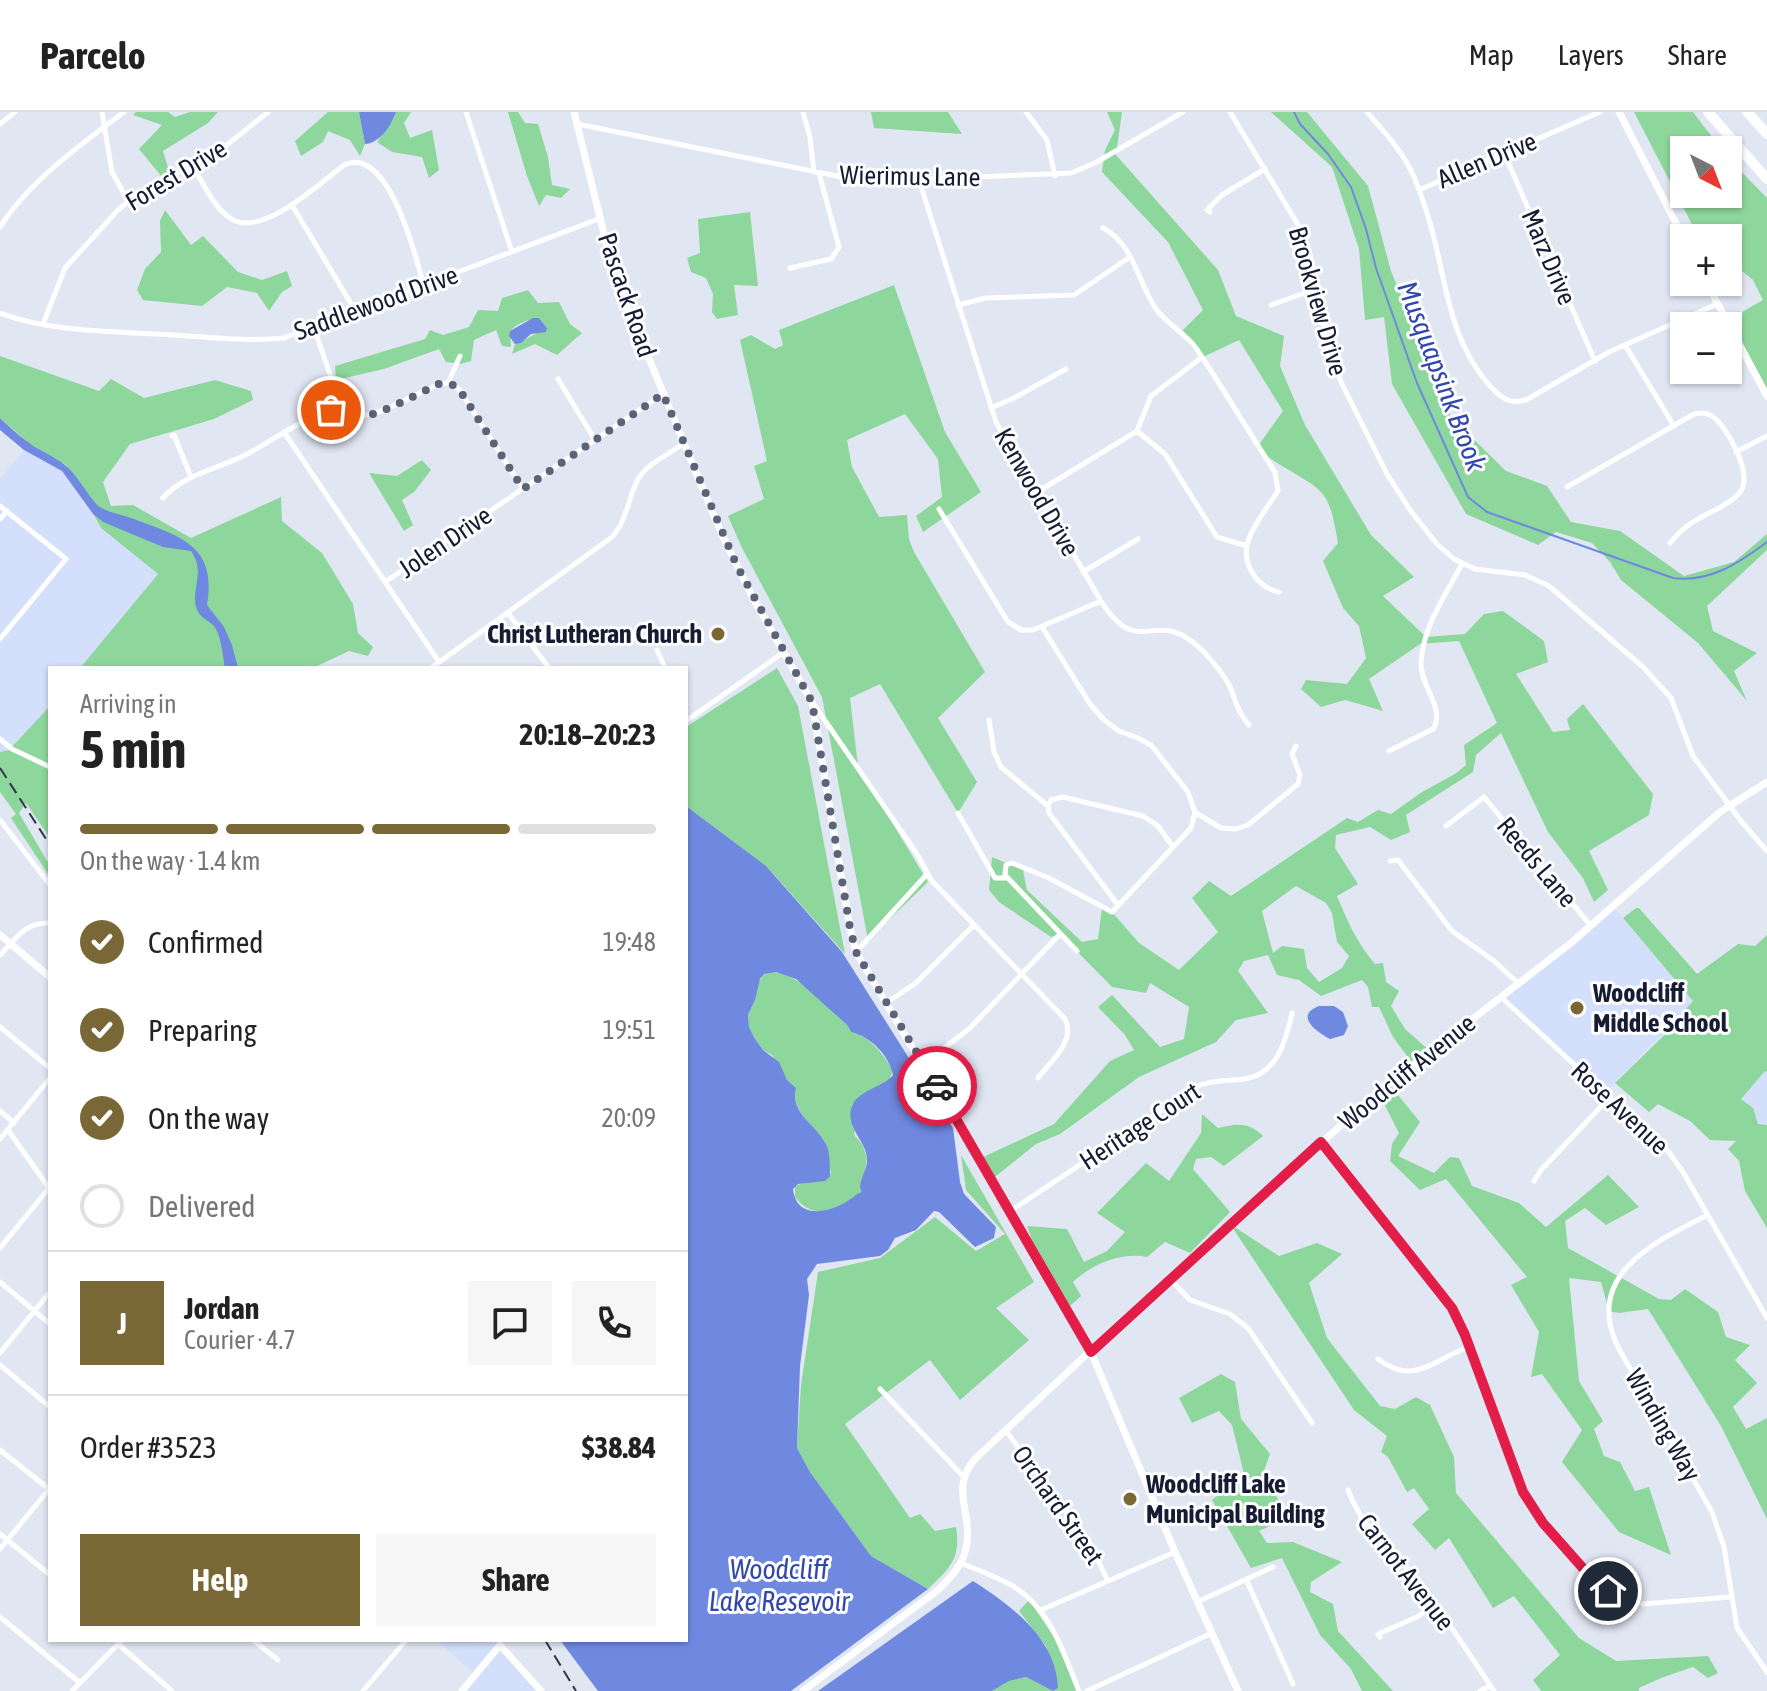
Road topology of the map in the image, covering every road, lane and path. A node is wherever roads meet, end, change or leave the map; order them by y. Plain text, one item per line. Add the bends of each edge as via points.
1 (15, 112) edge
2 (102, 112) edge
3 (124, 112) edge
4 (268, 112) edge
5 (466, 112) edge
6 (574, 112) edge
7 (803, 112) edge
8 (1026, 112) edge
9 (1183, 112) edge
10 (1230, 112) edge
11 (1367, 112) edge
12 (1600, 112) edge
13 (1619, 112) edge
14 (1708, 112) edge
15 (1747, 112) edge
16 (0, 124) edge
17 (577, 124) junction
18 (105, 126) junction
19 (1767, 134) edge
20 (1504, 153) junction
21 (193, 167) junction
22 (1265, 169) junction
23 (816, 172) junction
24 (1055, 176) junction
25 (1767, 179) edge
26 (919, 180) junction
27 (1419, 190) junction
28 (128, 201) junction
29 (292, 205) junction
30 (1210, 212) dead end
31 (601, 218) junction
32 (1676, 224) edge
33 (0, 227) edge
34 (1103, 228) dead end
35 (512, 252) junction
36 (1130, 257) junction
37 (790, 268) dead end
38 (424, 286) junction
39 (1316, 289) junction
40 (1713, 296) edge
41 (1717, 304) junction
42 (958, 305) junction
43 (1271, 305) dead end
44 (356, 312) junction
45 (0, 313) edge
46 (43, 324) junction
47 (314, 328) junction
48 (1625, 345) junction
49 (460, 356) dead end
50 (1201, 358) junction
51 (1595, 361) junction
52 (1066, 369) dead end
53 (558, 379) dead end
54 (448, 383) junction
55 (663, 394) junction
56 (1767, 396) edge
57 (991, 408) junction
58 (342, 409) junction
59 (1674, 426) junction
60 (1137, 431) junction
61 (284, 432) junction
62 (172, 436) dead end
63 (1767, 436) edge
64 (595, 440) junction
65 (683, 444) junction
66 (1736, 452) junction
67 (191, 477) junction
68 (1567, 487) dead end
69 (523, 489) junction
70 (1036, 493) junction
71 (163, 498) dead end
72 (0, 506) edge
73 (939, 509) dead end
74 (7, 511) junction
75 (0, 519) edge
76 (1138, 539) dead end
77 (1670, 543) dead end
78 (1247, 546) junction
79 (1462, 564) junction
80 (1083, 572) junction
81 (385, 582) junction
82 (1279, 592) dead end
83 (1101, 601) junction
84 (508, 613) junction
85 (1042, 627) junction
86 (0, 639) edge
87 (657, 650) dead end
88 (784, 652) junction
89 (439, 662) junction
90 (434, 666) edge
91 (548, 666) edge
92 (664, 666) edge
93 (812, 702) junction
94 (688, 720) edge
95 (989, 720) dead end
96 (1249, 725) dead end
97 (0, 739) edge
98 (1296, 746) dead end
99 (1389, 751) dead end
100 (48, 766) edge
101 (1767, 782) edge
102 (1048, 806) junction
103 (1730, 806) junction
104 (1195, 812) junction
105 (958, 813) dead end
106 (0, 820) edge
107 (1446, 826) dead end
108 (1173, 847) junction
109 (1767, 851) edge
110 (1390, 861) dead end
111 (927, 874) junction
112 (1009, 878) junction
113 (48, 882) edge
114 (1118, 905) junction
115 (48, 923) edge
116 (974, 925) junction
117 (1591, 926) junction
118 (1060, 934) junction
119 (0, 935) edge
120 (11, 943) junction
121 (1077, 951) dead end
122 (856, 952) junction
123 (0, 955) edge
124 (1021, 974) junction
125 (48, 975) edge
126 (1519, 984) junction
127 (1501, 997) junction
128 (886, 1004) junction
129 (1292, 1013) dead end
130 (0, 1027) edge
131 (923, 1064) junction
132 (48, 1066) edge
133 (1038, 1078) dead end
134 (48, 1080) edge
135 (1610, 1097) junction
136 (0, 1111) edge
137 (14, 1123) junction
138 (8, 1130) junction
139 (0, 1139) edge
140 (1321, 1142) junction
141 (1534, 1181) dead end
142 (48, 1185) edge
143 (48, 1190) edge
144 (1009, 1212) junction
145 (1706, 1216) junction
146 (0, 1248) edge
147 (1170, 1279) junction
148 (0, 1282) edge
149 (48, 1294) edge
150 (34, 1311) junction
151 (1767, 1318) edge
152 (48, 1322) edge
153 (1469, 1347) junction
154 (1091, 1352) junction
155 (0, 1353) edge
156 (1378, 1359) dead end
157 (0, 1365) edge
158 (880, 1389) dead end
159 (48, 1405) edge
160 (1312, 1423) dead end
161 (1006, 1431) junction
162 (0, 1450) edge
163 (963, 1476) junction
164 (48, 1487) edge
165 (1348, 1490) dead end
166 (48, 1491) edge
167 (0, 1534) edge
168 (7, 1540) junction
169 (0, 1549) edge
170 (1175, 1552) junction
171 (961, 1563) junction
172 (1273, 1567) dead end
173 (48, 1573) edge
174 (1246, 1579) junction
175 (1108, 1581) junction
176 (1731, 1597) junction
177 (1197, 1602) junction
178 (1435, 1605) junction
179 (1041, 1610) junction
180 (0, 1617) edge
181 (1212, 1633) junction
182 (1380, 1637) dead end
183 (120, 1642) edge
184 (256, 1642) edge
185 (404, 1642) edge
186 (498, 1643) edge
187 (278, 1660) dead end
188 (1767, 1672) edge
189 (80, 1683) junction
190 (1293, 1684) dead end
191 (1492, 1688) edge
192 (72, 1691) edge
193 (172, 1691) edge
194 (363, 1691) edge
195 (462, 1691) edge
196 (541, 1691) edge
197 (803, 1691) edge
198 (1079, 1691) edge
199 (1087, 1691) edge
200 (1238, 1691) edge
201 (1480, 1691) edge

1 - 16 street
2 - 18 street
3 - 18 street
4 - 21 street, Forest Drive
5 - 35 street
6 - 17 street, Pascack Road
7 - 23 street
8 - 24 street via 1047,140
9 - 24 street, Wierimus Lane via 1087,168
10 - 22 street, Brookview Drive
11 - 27 street via 1403,155
12 - 20 street, Allen Drive
13 - 32 street
14 - 25 highway
15 - 19 highway
17 - 23 street, Wierimus Lane
17 - 31 street, Pascack Road
18 - 28 street via 112,172
18 - 33 street via 22,197
20 - 27 street, Allen Drive
20 - 51 street, Marz Drive
21 - 28 street, Forest Drive
21 - 29 street via 234,221 255,223
22 - 30 street via 1222,195
22 - 39 street, Brookview Drive via 1306,242
23 - 26 street, Wierimus Lane via 865,180
23 - 37 street via 839,247 831,259
24 - 26 street, Wierimus Lane
26 - 42 street, Kenwood Drive
27 - 51 street via 1459,338 1499,396 1526,400
28 - 46 street, Forest Drive via 65,268
29 - 38 street via 344,165 360,162 370,167 397,203
29 - 44 street
31 - 35 street, Saddlewood Drive
31 - 55 street, Pascack Road via 615,274
34 - 36 street
35 - 38 street, Saddlewood Drive
36 - 42 street via 1074,295 986,298
36 - 50 street via 1155,308
38 - 44 street, Saddlewood Drive
39 - 43 street
39 - 79 street, Brookview Drive via 1338,374 1378,457 1425,530
40 - 41 street
41 - 48 street
41 - 56 street
42 - 57 street, Kenwood Drive
44 - 47 street, Saddlewood Drive
45 - 46 street, Saddlewood Drive
46 - 47 street, Saddlewood Drive via 246,339 284,338
47 - 58 street
48 - 51 street
48 - 59 street
49 - 54 street
50 - 60 street via 1151,396
50 - 78 street via 1275,472 1278,491
52 - 57 street
53 - 64 street
54 - 58 street via 370,415
54 - 69 street via 459,389
55 - 64 street, Jolen Drive
55 - 65 street, Pascack Road
57 - 70 street, Kenwood Drive
58 - 61 street
59 - 66 street via 1694,414 1707,414
59 - 68 street
60 - 70 street
60 - 78 street via 1165,454 1217,537
61 - 67 street
61 - 81 street
62 - 67 street
63 - 66 street
64 - 69 street, Jolen Drive
65 - 84 street via 643,473 614,535
65 - 88 street, Pascack Road via 737,566
66 - 77 street via 1746,476 1740,493
67 - 71 street
69 - 81 street, Jolen Drive
70 - 80 street, Kenwood Drive
72 - 74 street
73 - 85 street via 1008,622 1021,630
74 - 75 street
74 - 86 street via 66,559
76 - 80 street
78 - 82 street via 1253,575
79 - 99 street via 1423,645 1421,673 1437,724
79 - 103 street via 1525,575 1549,586 1643,667 1671,698 1693,756
80 - 83 street, Kenwood Drive
81 - 89 street
83 - 85 street
83 - 96 street, Kenwood Drive via 1116,623 1128,630 1167,631 1191,641 1226,681
84 - 89 street
84 - 91 street
85 - 104 street via 1090,704 1111,726 1151,745 1188,792
87 - 92 street
88 - 93 street, Pascack Road
88 - 94 street
89 - 90 street
93 - 111 street
93 - 122 street, Pascack Road
95 - 102 street via 1001,767
97 - 100 street
98 - 104 street via 1292,754 1298,784 1255,821 1228,829
101 - 103 street, Woodcliff Avenue
102 - 108 street via 1059,796 1135,813 1158,826
102 - 114 street
103 - 109 street
103 - 117 street, Woodcliff Avenue
104 - 108 street via 1191,828
105 - 112 street via 995,878
106 - 113 street
107 - 117 street, Reeds Lane via 1484,797
108 - 114 street
110 - 126 street via 1398,860 1452,931
111 - 116 street
111 - 122 street
112 - 114 street via 1004,869 1012,863 1112,912
112 - 118 street
115 - 120 street via 35,923
116 - 124 street
116 - 128 street via 916,983
117 - 126 street, Woodcliff Avenue
118 - 121 street
118 - 124 street
119 - 120 street
120 - 123 street
120 - 125 street
122 - 128 street, Pascack Road
124 - 131 street via 970,1028
124 - 133 street via 1065,1019 1069,1030
126 - 127 street, Woodcliff Avenue
127 - 135 street, Rose Avenue
127 - 140 street, Woodcliff Avenue
128 - 131 street, Pascack Road
129 - 144 street, Heritage Court via 1282,1051 1265,1071 1200,1085
130 - 132 street
131 - 144 street, Pascack Road
134 - 137 street
135 - 141 street
135 - 145 street, Rose Avenue via 1668,1151
136 - 137 street
137 - 138 street
138 - 139 street
138 - 142 street
140 - 147 street, Woodcliff Avenue
140 - 153 street via 1443,1294
143 - 146 street
144 - 154 street, Pascack Road
145 - 151 street, Rose Avenue
145 - 176 street, Winding Way via 1627,1265 1612,1292 1610,1321 1619,1349 1712,1512 1724,1547
147 - 154 street, Woodcliff Avenue
147 - 160 street via 1190,1300 1230,1314 1248,1328
148 - 150 street
149 - 150 street
150 - 152 street
150 - 155 street
153 - 156 street via 1411,1372
153 - 176 street via 1523,1492 1589,1575 1608,1591 1643,1604
154 - 161 street, Woodcliff Avenue
154 - 170 street, Pascack Road
157 - 159 street
158 - 163 street
161 - 163 street, Woodcliff Avenue
161 - 175 street, Orchard Street via 1088,1540
162 - 164 street
163 - 171 street via 968,1539
165 - 178 street, Carnot Avenue via 1373,1535
166 - 168 street
167 - 168 street
168 - 169 street
168 - 173 street
170 - 175 street
170 - 177 street, Pascack Road
171 - 179 street via 1012,1586
171 - 197 street via 938,1590
172 - 174 street
174 - 177 street
174 - 190 street
175 - 179 street
176 - 188 street, Winding Way via 1737,1628
177 - 181 street, Pascack Road
178 - 182 street
178 - 191 street, Carnot Avenue
179 - 198 street
180 - 189 street
181 - 199 street
181 - 200 street, Pascack Road
183 - 189 street
183 - 193 street
184 - 187 street
185 - 194 street
186 - 195 street
186 - 196 street
189 - 192 street
191 - 201 street

